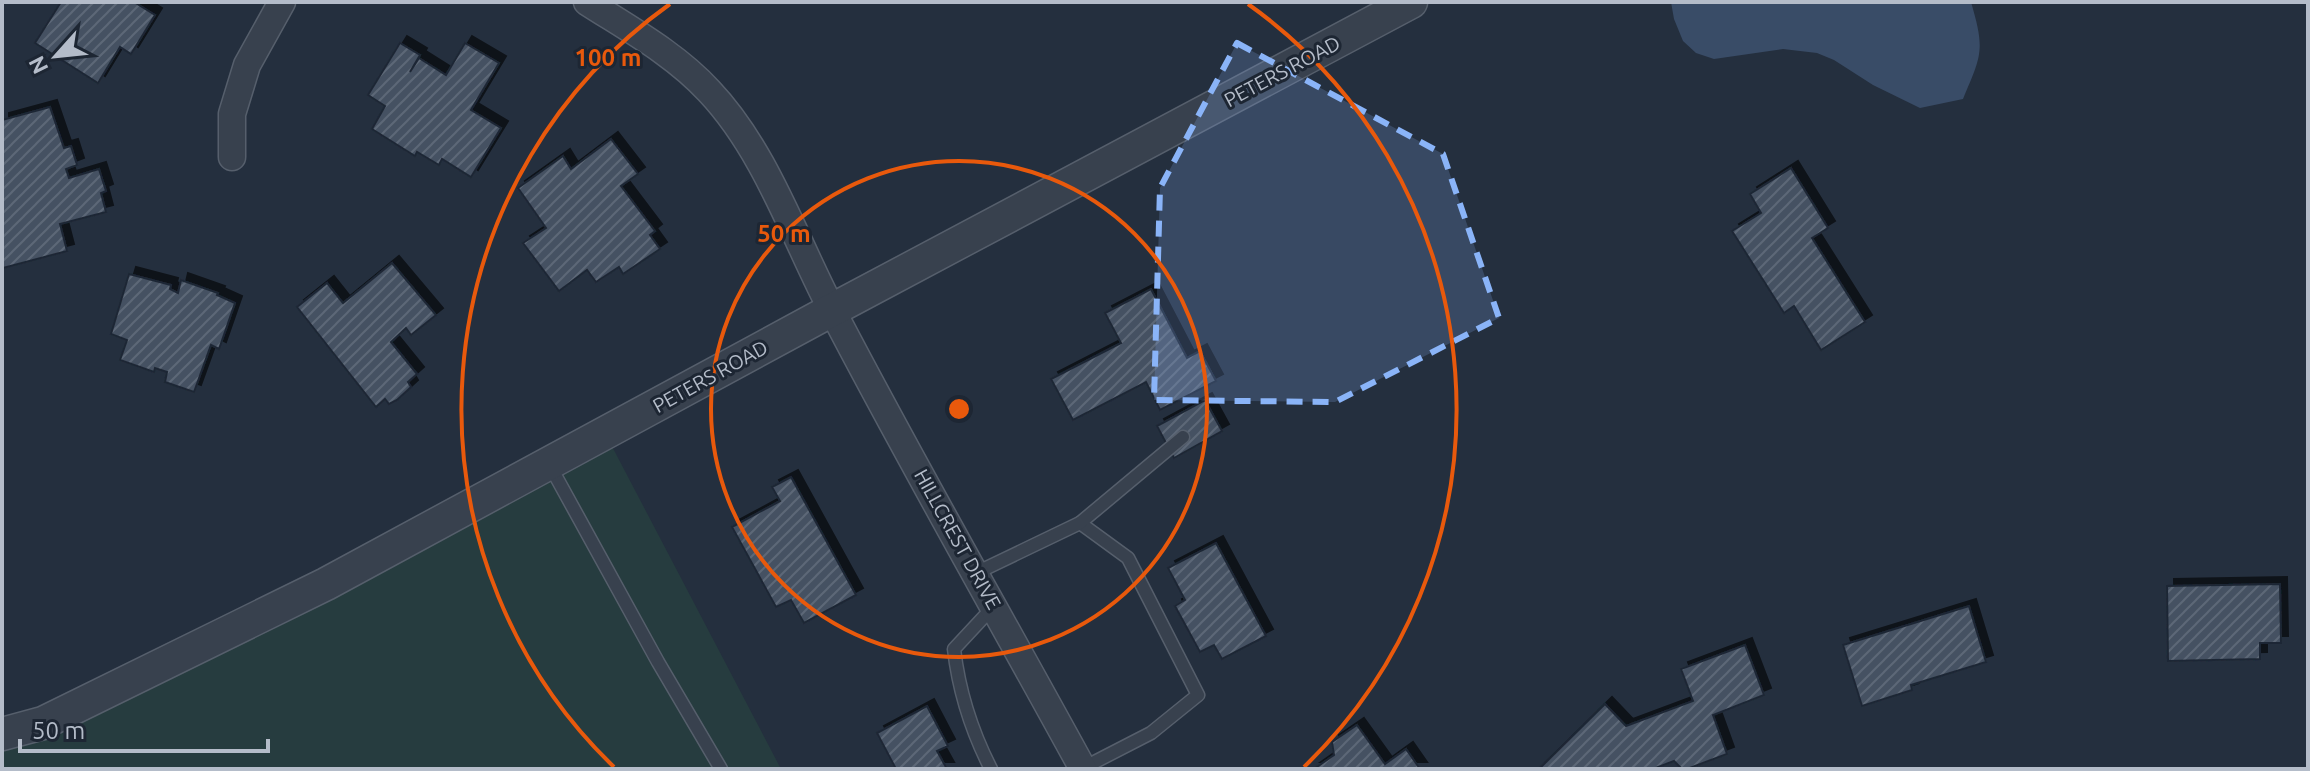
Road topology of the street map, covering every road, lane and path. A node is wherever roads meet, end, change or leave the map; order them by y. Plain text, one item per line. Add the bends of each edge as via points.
1 (282, 2) edge
2 (587, 2) edge
3 (1411, 2) edge
4 (232, 157) dead end
5 (832, 310) junction
6 (1183, 437) dead end
7 (549, 464) junction
8 (1080, 523) junction
9 (976, 573) junction
10 (994, 606) junction
11 (2, 734) edge
12 (721, 769) edge
13 (991, 769) edge
14 (1083, 769) edge

1 - 4 street via 247,65 232,114
2 - 5 street, HILLCREST DRIVE via 682,64 711,93 762,167
3 - 5 street, PETERS ROAD
5 - 7 street, PETERS ROAD
5 - 9 street, HILLCREST DRIVE
6 - 8 lane
7 - 11 street, PETERS ROAD via 298,598 43,723
7 - 12 lane
8 - 9 lane
8 - 14 lane via 1128,558 1198,695 1151,733
9 - 10 street, HILLCREST DRIVE
10 - 13 lane via 954,649 973,734
10 - 14 street, HILLCREST DRIVE

